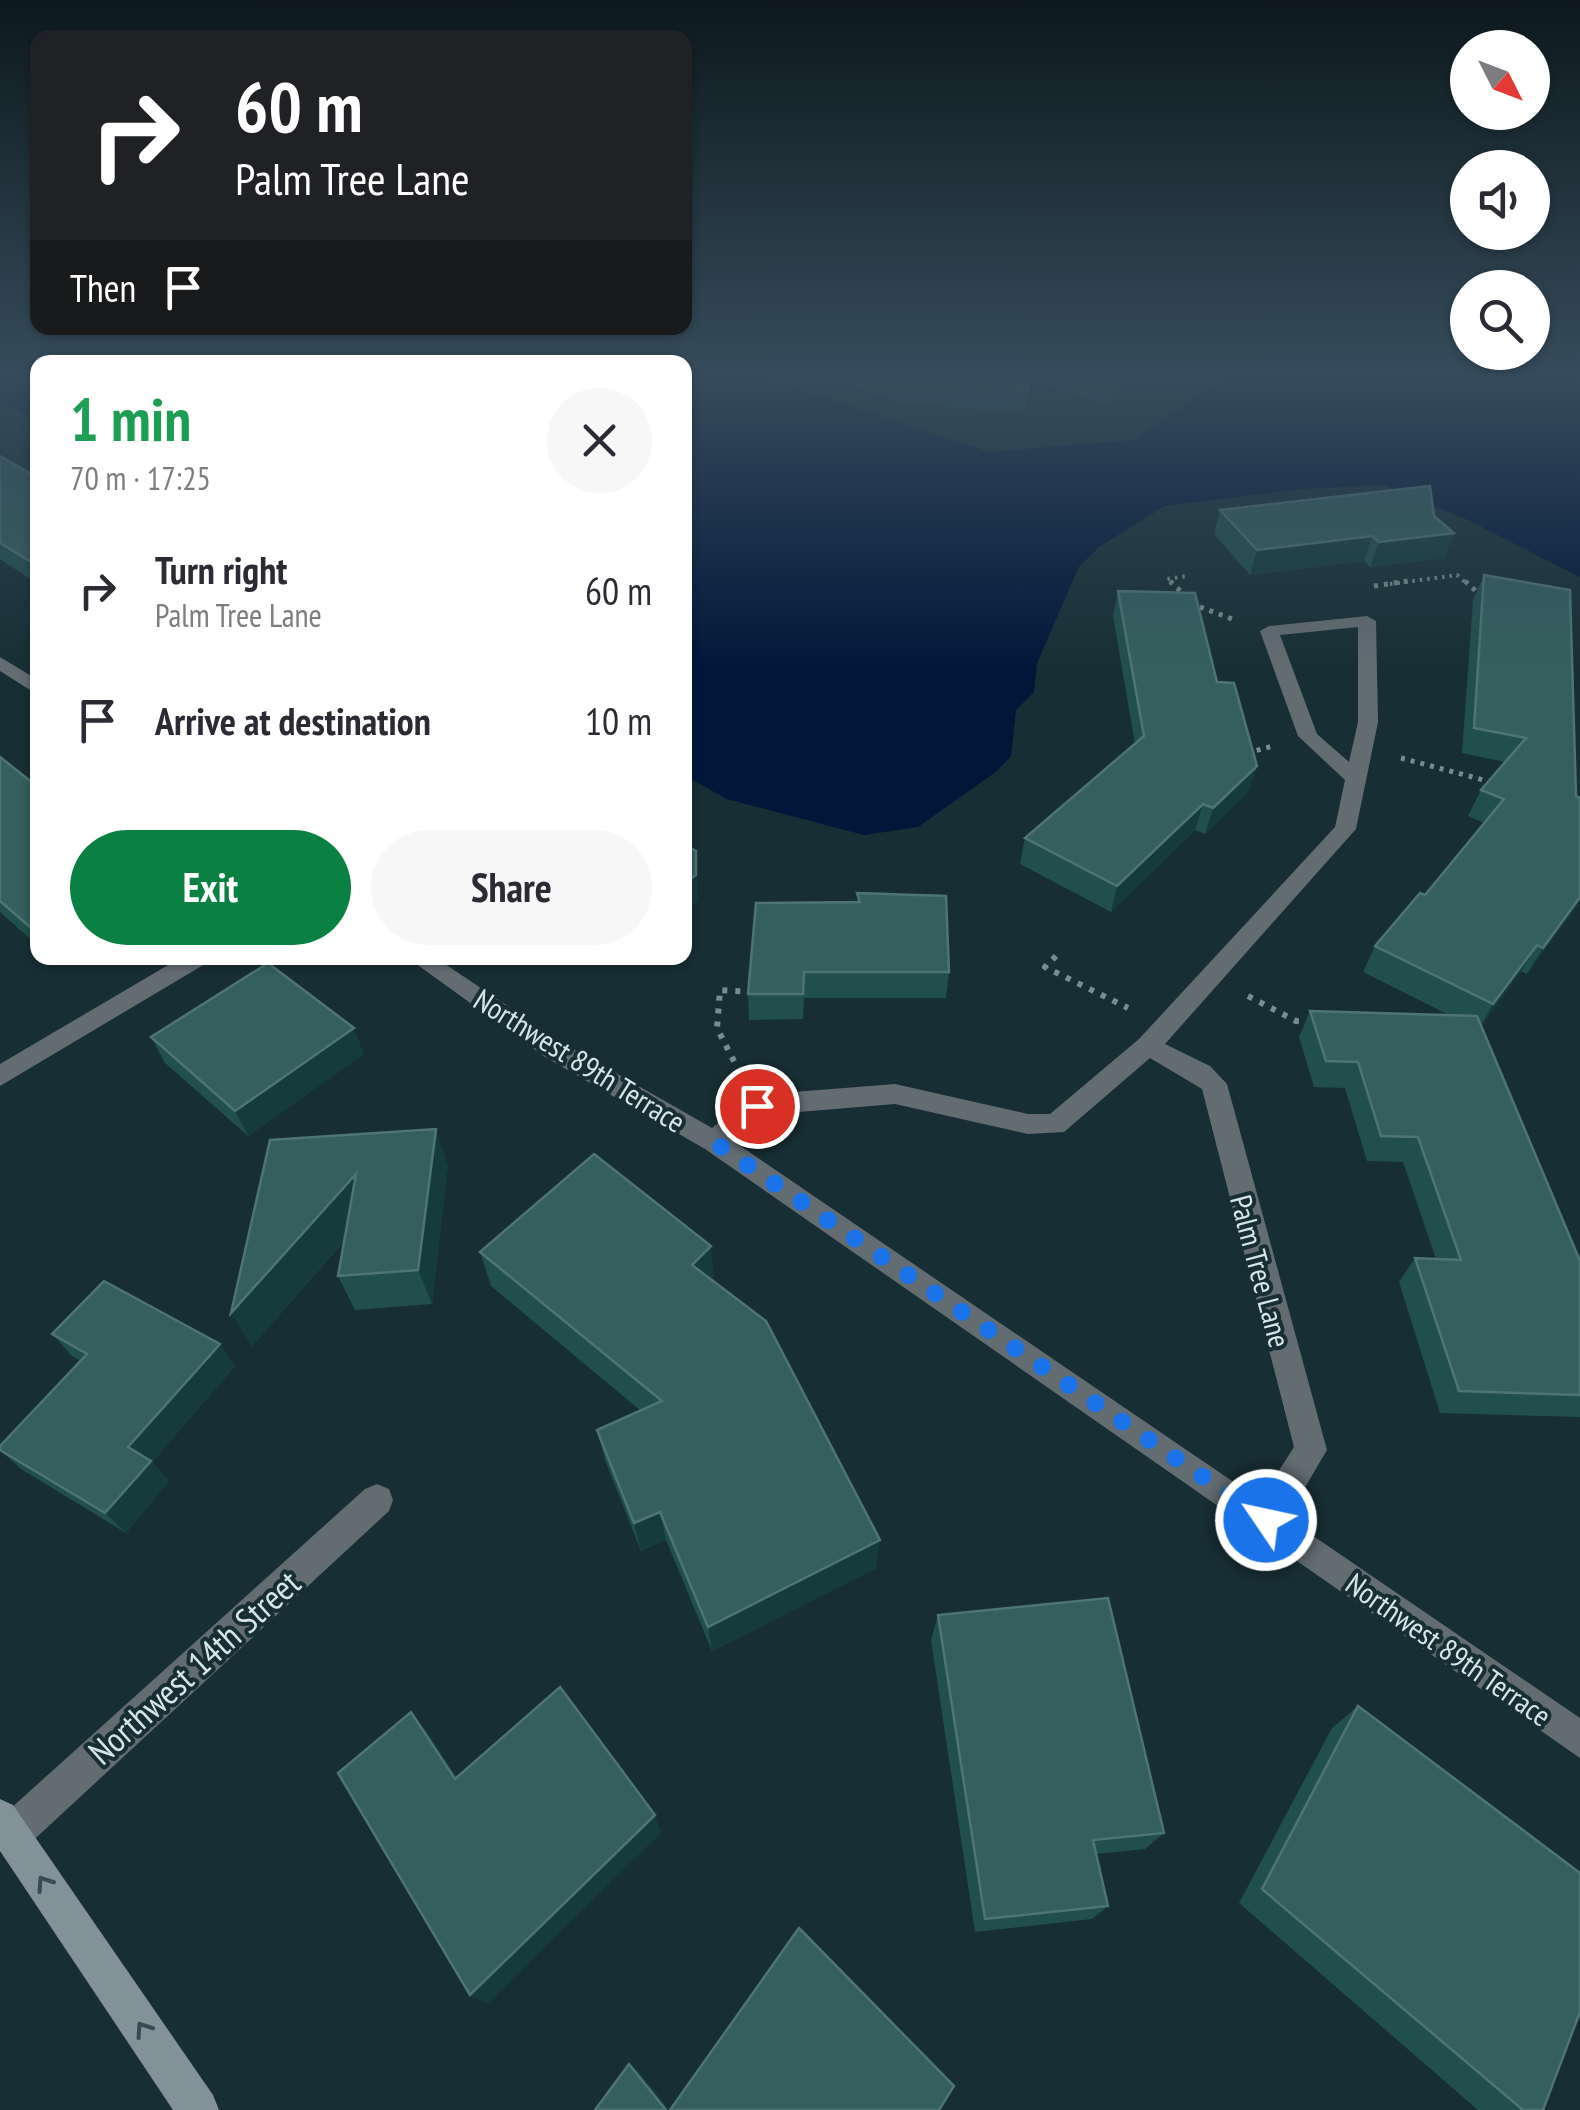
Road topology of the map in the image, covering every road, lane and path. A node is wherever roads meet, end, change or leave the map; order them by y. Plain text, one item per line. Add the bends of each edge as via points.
1 (1188, 576) dead end
2 (1478, 601) edge
3 (1367, 621) junction
4 (1269, 632) junction
5 (0, 663) edge
6 (30, 684) edge
7 (1308, 736) junction
8 (1361, 749) junction
9 (1234, 752) edge
10 (1354, 778) junction
11 (1510, 788) edge
12 (1056, 956) dead end
13 (186, 965) edge
14 (430, 965) edge
15 (1211, 976) junction
16 (751, 992) edge
17 (1316, 1022) edge
18 (1157, 1036) junction
19 (0, 1076) edge
20 (757, 1106) junction
21 (714, 1142) junction
22 (377, 1500) dead end
23 (1266, 1520) junction
24 (1580, 1740) edge
25 (6, 1826) edge
26 (198, 2110) edge

1 - 4 path via 1167,579 1195,605
2 - 3 path via 1478,590 1457,575 1374,586 1395,605
3 - 4 street
3 - 8 street via 1368,722
4 - 7 street
5 - 6 street
7 - 9 path
7 - 10 street
8 - 10 street
8 - 11 path
10 - 15 street via 1345,829
12 - 18 path via 1044,967
13 - 19 street
14 - 21 street, Northwest 89th Terrace via 554,1050
15 - 17 path via 1296,1021
15 - 18 street
16 - 20 path via 720,990 717,1028
18 - 20 street via 1055,1125 895,1094
18 - 23 street, Palm Tree Lane via 1214,1084 1310,1450
20 - 21 street
21 - 23 street, Northwest 89th Terrace
22 - 25 street, Northwest 14th Street
23 - 24 street, Northwest 89th Terrace
26 -> 25 main road

